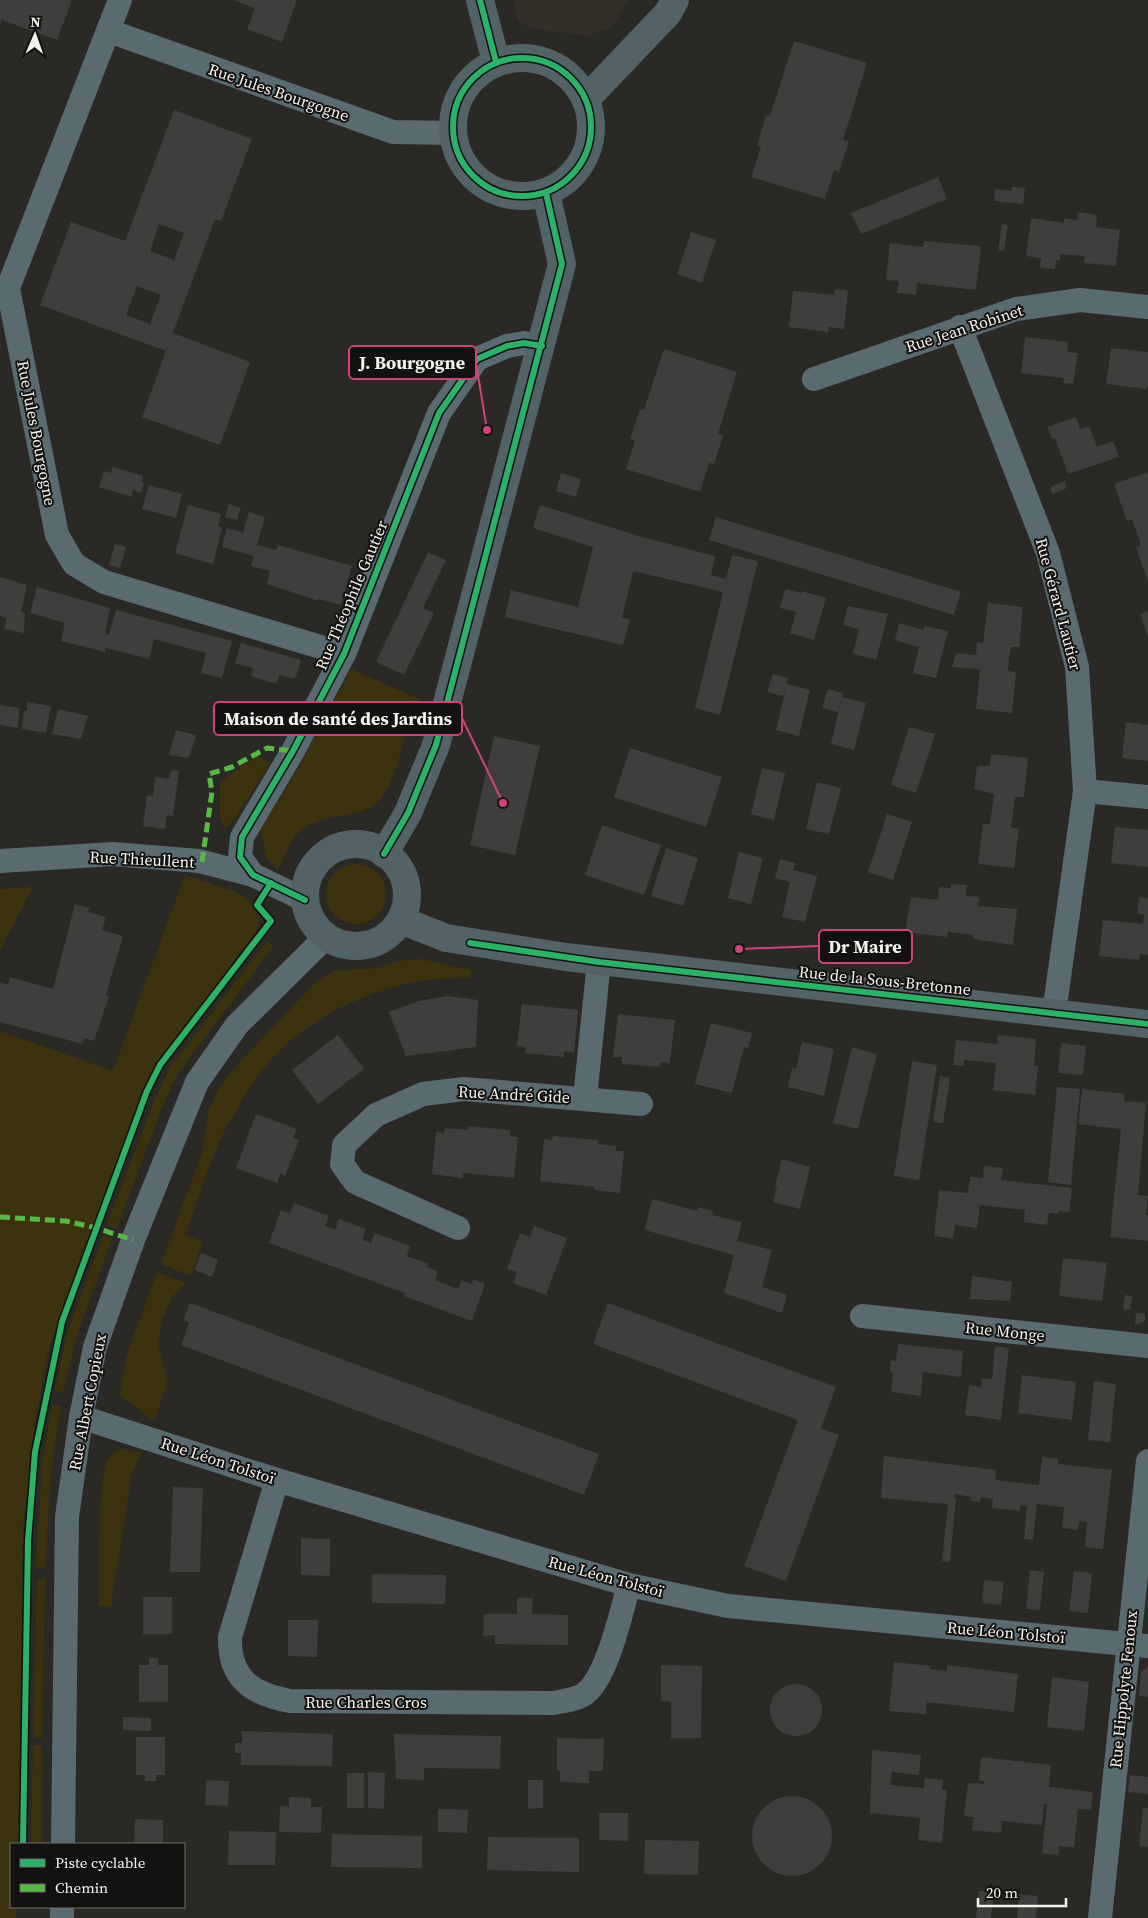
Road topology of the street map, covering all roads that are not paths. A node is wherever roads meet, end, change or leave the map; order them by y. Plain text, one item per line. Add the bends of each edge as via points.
1 (120, 0) edge
2 (480, 0) edge
3 (675, 0) edge
4 (109, 31) junction
5 (496, 62) junction
6 (586, 99) junction
7 (453, 134) junction
8 (546, 193) junction
9 (1148, 307) edge
10 (960, 327) junction
11 (542, 346) junction
12 (814, 379) dead end
13 (344, 654) junction
14 (1085, 791) junction
15 (1148, 797) edge
16 (384, 854) junction
17 (0, 861) edge
18 (252, 875) junction
19 (305, 900) junction
20 (401, 920) junction
21 (326, 937) junction
22 (599, 962) junction
23 (1054, 1013) junction
24 (1148, 1024) edge
25 (585, 1098) junction
26 (641, 1104) dead end
27 (458, 1228) dead end
28 (862, 1316) dead end
29 (1148, 1346) edge
30 (81, 1417) junction
31 (1148, 1461) edge
32 (277, 1480) junction
33 (629, 1584) junction
34 (1138, 1645) edge
35 (63, 1843) edge
36 (1100, 1918) edge

1 - 4 street, Rue Jules Bourgogne
2 - 5 street
3 - 6 street via 668,13
4 - 7 street, Rue Jules Bourgogne via 393,132
4 - 13 street, Rue Jules Bourgogne via 8,288 58,534 74,564 104,582
5 - 6 street via 517,58 552,65 574,81
5 - 7 street via 477,74 463,91 454,112
6 - 8 street via 592,121 588,151 582,165 566,182
7 - 8 street via 458,154 469,172 485,186 504,195 525,197
8 - 11 street via 562,264
9 - 10 street, Rue Jean Robinet via 1080,300 1016,309
10 - 12 street, Rue Jean Robinet
10 - 14 street, Rue Gérard Lautier via 1048,552 1077,667
11 - 13 street, Rue Théophile Gautier via 524,343 507,346 477,359 438,413
11 - 16 street via 436,745 408,813
13 - 18 street, Rue Théophile Gautier via 293,751 242,837 240,857
14 - 15 street
14 - 23 street, Rue Gérard Lautier
16 - 19 street via 353,844 323,856 312,869 306,884
16 - 20 street via 400,868 405,881 408,894
17 - 18 street, Rue Thieullent via 113,854 199,861
18 - 19 street
19 - 21 street via 315,927
20 - 21 street via 393,931 368,945 339,944
20 - 22 street, Rue de la Sous-Bretonne via 446,938
21 - 30 street, Rue Albert Copieux via 236,1025 197,1082 133,1240 95,1346
22 - 23 street, Rue de la Sous-Bretonne
22 - 25 street, Rue André Gide
23 - 24 street, Rue de la Sous-Bretonne
25 - 26 street, Rue André Gide
25 - 27 street, Rue André Gide via 464,1089 423,1094 376,1115 344,1145 342,1164 355,1182
28 - 29 street, Rue Monge
30 - 32 street, Rue Léon Tolstoï
30 - 35 street, Rue Albert Copieux via 67,1517
31 - 34 street, Rue Hippolyte Fenoux
32 - 33 street, Rue Léon Tolstoï
32 - 33 street, Rue Charles Cros via 230,1637 230,1655 236,1674 267,1697 300,1702 553,1703 569,1700 584,1695 597,1682
33 - 34 street, Rue Léon Tolstoï via 728,1606
34 - 36 street, Rue Hippolyte Fenoux

